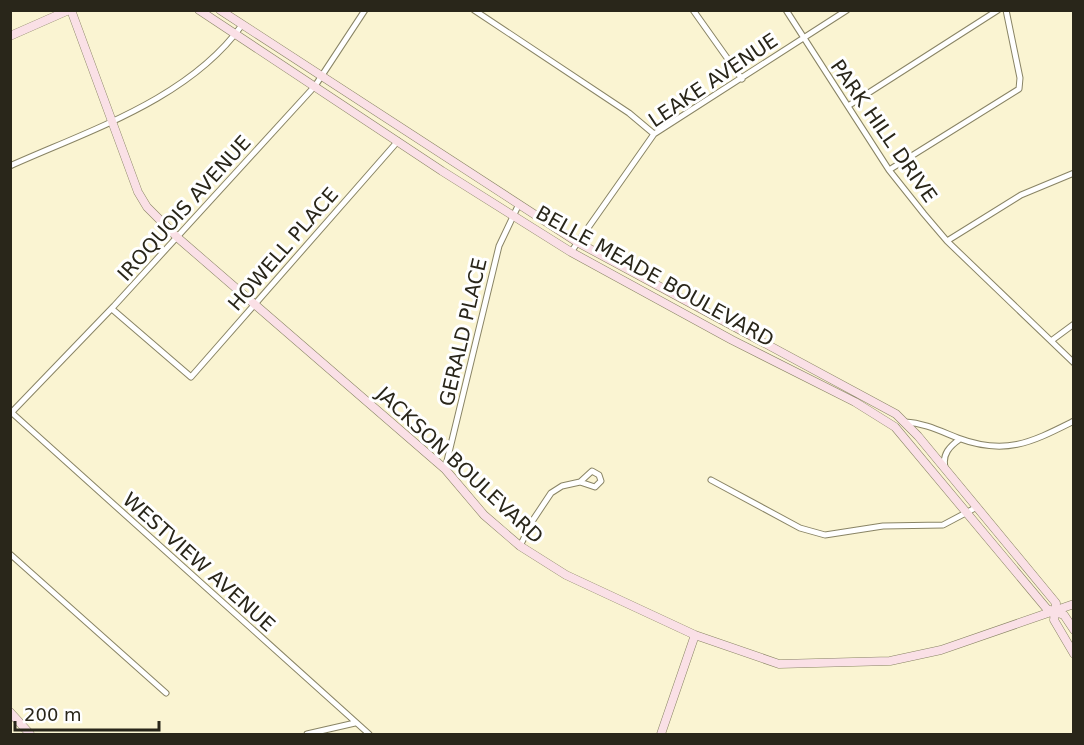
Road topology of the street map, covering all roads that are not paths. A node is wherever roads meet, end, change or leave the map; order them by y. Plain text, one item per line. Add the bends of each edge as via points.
1 (70, 10) edge
2 (199, 10) edge
3 (220, 10) edge
4 (365, 10) edge
5 (474, 10) edge
6 (693, 10) edge
7 (786, 10) edge
8 (847, 10) edge
9 (998, 10) edge
10 (1006, 10) edge
11 (242, 25) junction
12 (236, 35) junction
13 (10, 36) edge
14 (802, 38) junction
15 (322, 77) junction
16 (742, 79) junction
17 (315, 86) junction
18 (848, 106) junction
19 (112, 121) junction
20 (404, 131) junction
21 (654, 134) junction
22 (398, 141) junction
23 (10, 166) edge
24 (889, 170) junction
25 (1074, 173) edge
26 (518, 206) junction
27 (513, 216) junction
28 (178, 238) junction
29 (947, 241) junction
30 (577, 242) junction
31 (571, 252) junction
32 (675, 296) junction
33 (255, 305) junction
34 (670, 306) junction
35 (112, 309) junction
36 (705, 312) junction
37 (699, 322) junction
38 (1074, 324) edge
39 (1051, 342) junction
40 (1074, 363) edge
41 (11, 413) edge
42 (905, 422) junction
43 (1073, 422) edge
44 (898, 429) junction
45 (960, 439) junction
46 (445, 469) junction
47 (945, 469) junction
48 (937, 475) junction
49 (711, 480) dead end
50 (580, 482) dead end
51 (977, 507) junction
52 (968, 513) junction
53 (520, 546) junction
54 (1012, 548) junction
55 (10, 554) edge
56 (1003, 555) junction
57 (1074, 604) edge
58 (1054, 612) junction
59 (1074, 630) edge
60 (695, 635) junction
61 (1074, 654) edge
62 (166, 693) dead end
63 (10, 712) edge
64 (355, 723) junction
65 (30, 735) edge
66 (307, 735) edge
67 (369, 735) edge
68 (661, 735) edge

1 - 13 main road
1 - 19 main road, JACKSON BOULEVARD
2 - 12 main road, BELLE MEADE BOULEVARD
3 - 11 main road, BELLE MEADE BOULEVARD
4 - 15 street, IROQUOIS AVENUE
5 - 21 street via 629,113
6 - 16 street
7 - 14 street, PARK HILL DRIVE
8 - 14 street, LEAKE AVENUE
9 - 18 street
10 - 24 street via 1019,88
11 - 12 street
11 - 15 main road, BELLE MEADE BOULEVARD
12 - 17 main road, BELLE MEADE BOULEVARD
12 - 19 street via 182,85
14 - 16 street, LEAKE AVENUE
14 - 18 street, PARK HILL DRIVE
15 - 17 street, IROQUOIS AVENUE
15 - 20 main road, BELLE MEADE BOULEVARD
16 - 21 street, LEAKE AVENUE
17 - 22 main road, BELLE MEADE BOULEVARD
17 - 28 street, IROQUOIS AVENUE
18 - 24 street, PARK HILL DRIVE
19 - 23 street
19 - 28 main road, JACKSON BOULEVARD via 138,192 147,207
20 - 22 main road
20 - 26 main road, BELLE MEADE BOULEVARD
21 - 30 street, LEAKE AVENUE
22 - 27 main road, BELLE MEADE BOULEVARD
22 - 33 street, HOWELL PLACE
24 - 29 street, PARK HILL DRIVE
25 - 29 street via 1021,195
26 - 27 street, GERALD PLACE
26 - 30 main road, BELLE MEADE BOULEVARD
27 - 31 main road, BELLE MEADE BOULEVARD
27 - 46 street, GERALD PLACE via 500,241 490,277
28 - 33 main road, JACKSON BOULEVARD
28 - 35 street, IROQUOIS AVENUE
29 - 39 street, PARK HILL DRIVE
30 - 31 street, LEAKE AVENUE
30 - 32 main road, BELLE MEADE BOULEVARD
31 - 34 main road, BELLE MEADE BOULEVARD
32 - 34 main road
32 - 36 main road, BELLE MEADE BOULEVARD
33 - 35 street, HOWELL PLACE via 191,377
33 - 46 main road, JACKSON BOULEVARD
34 - 37 main road, BELLE MEADE BOULEVARD
35 - 41 street, IROQUOIS AVENUE
36 - 37 main road
36 - 42 main road, BELLE MEADE BOULEVARD
37 - 44 main road, BELLE MEADE BOULEVARD via 855,402
38 - 39 street
39 - 40 street, PARK HILL DRIVE
41 - 64 street, WESTVIEW AVENUE
42 - 44 main road
42 - 45 street via 918,422
42 - 47 main road, BELLE MEADE BOULEVARD
43 - 45 street via 1022,445 990,445
44 - 48 main road, BELLE MEADE BOULEVARD
45 - 47 street via 945,455
46 - 53 main road, JACKSON BOULEVARD via 484,514
47 - 48 main road
47 - 51 main road, BELLE MEADE BOULEVARD
48 - 52 main road, BELLE MEADE BOULEVARD
49 - 52 street via 800,528 825,535 883,526 935,526
50 - 53 street via 551,493
51 - 52 street
51 - 54 main road, BELLE MEADE BOULEVARD
52 - 56 main road, BELLE MEADE BOULEVARD
53 - 60 main road, JACKSON BOULEVARD via 566,575
54 - 56 main road
54 - 58 main road, BELLE MEADE BOULEVARD via 1056,603
55 - 62 street
56 - 58 main road, BELLE MEADE BOULEVARD via 1047,609
57 - 58 main road, JACKSON BOULEVARD
58 - 59 main road, BELLE MEADE BOULEVARD via 1064,615
58 - 60 main road, JACKSON BOULEVARD via 941,650 890,661 779,664
58 - 61 main road, BELLE MEADE BOULEVARD via 1054,620
60 - 68 main road
63 - 65 main road
64 - 66 street
64 - 67 street, WESTVIEW AVENUE

